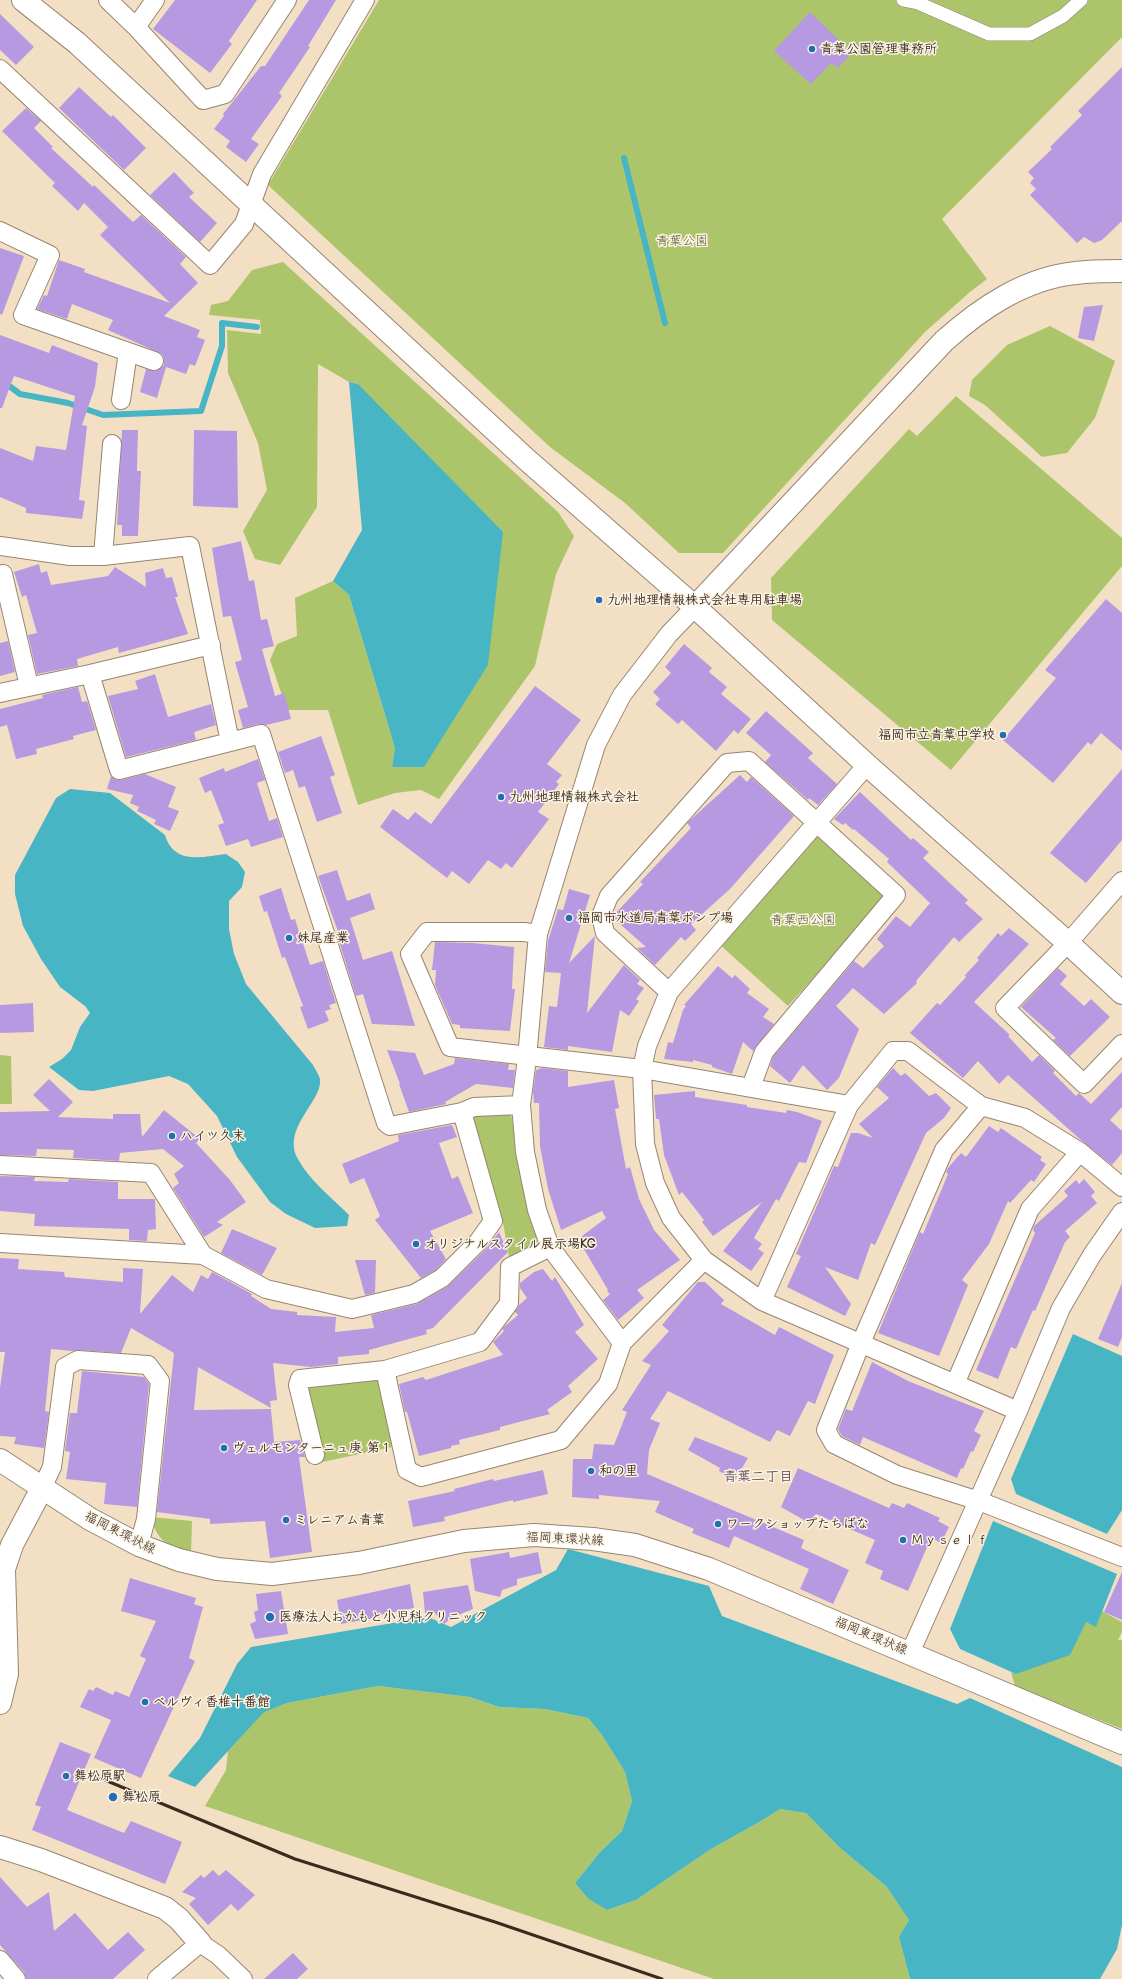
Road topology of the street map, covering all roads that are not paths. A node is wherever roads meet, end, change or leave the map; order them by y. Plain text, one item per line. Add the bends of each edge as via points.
1 (23, 0) edge
2 (108, 0) edge
3 (155, 0) edge
4 (287, 0) edge
5 (365, 0) edge
6 (903, 0) edge
7 (1082, 0) edge
8 (136, 27) junction
9 (0, 69) edge
10 (250, 206) junction
11 (0, 231) edge
12 (1122, 271) edge
13 (128, 352) junction
14 (154, 361) dead end
15 (120, 400) dead end
16 (112, 444) dead end
17 (0, 546) edge
18 (103, 556) junction
19 (3, 574) dead end
20 (695, 607) junction
21 (211, 645) junction
22 (90, 674) junction
23 (29, 686) junction
24 (0, 693) edge
25 (230, 742) junction
26 (867, 766) junction
27 (817, 823) junction
28 (1122, 881) edge
29 (538, 934) junction
30 (1068, 943) junction
31 (669, 992) junction
32 (1122, 993) edge
33 (1122, 1044) edge
34 (527, 1058) junction
35 (642, 1069) junction
36 (751, 1088) junction
37 (521, 1105) junction
38 (849, 1105) junction
39 (981, 1106) junction
40 (462, 1112) junction
41 (1080, 1152) junction
42 (0, 1164) edge
43 (1122, 1187) edge
44 (1122, 1212) edge
45 (0, 1243) edge
46 (550, 1247) junction
47 (203, 1255) junction
48 (704, 1260) junction
49 (762, 1301) junction
50 (861, 1342) junction
51 (622, 1343) junction
52 (385, 1370) junction
53 (956, 1384) junction
54 (1018, 1411) junction
55 (315, 1455) dead end
56 (0, 1460) edge
57 (42, 1488) junction
58 (979, 1501) junction
59 (139, 1545) junction
60 (1122, 1556) edge
61 (910, 1652) junction
62 (0, 1704) edge
63 (1122, 1743) edge
64 (0, 1847) edge
65 (200, 1943) junction
66 (0, 1960) edge
67 (16, 1979) edge
68 (157, 1979) edge
69 (243, 1979) edge

1 - 10 street via 77,43
2 - 8 street
3 - 8 street
4 - 8 street via 225,94 203,100
5 - 10 street via 262,174
6 - 7 street via 918,3 989,34 1030,34 1063,16
9 - 10 street via 210,265 244,224
10 - 20 street via 526,459
11 - 13 street via 50,255 23,315
12 - 20 street via 1075,273 1039,281 972,316 944,341
13 - 14 street
13 - 15 street
16 - 18 street
17 - 18 street via 70,556
18 - 21 street via 190,546
19 - 23 street
20 - 26 street
20 - 29 street via 669,634 622,695 596,745
21 - 22 street
21 - 25 street
22 - 23 street
22 - 25 street via 119,770
23 - 24 street
25 - 40 street via 261,734 386,1123 390,1126
26 - 27 street
26 - 30 street
27 - 31 street
27 - 31 street via 749,761 727,763 609,896 601,916 605,934
27 - 36 street via 896,895 764,1052
28 - 30 street
29 - 34 street
29 - 34 street via 427,932 410,954 450,1048
30 - 32 street
30 - 33 street via 1005,1008 1084,1084
31 - 35 street via 647,1046
34 - 35 street
34 - 37 street
35 - 36 street
35 - 48 street via 645,1144 655,1183 671,1218
36 - 38 street
37 - 40 street via 474,1107
37 - 46 street via 525,1152 537,1210
38 - 39 street via 893,1051 908,1051
38 - 49 street
39 - 41 street via 1026,1118
39 - 50 street via 944,1150
40 - 47 street via 493,1221 478,1242 442,1278 414,1294 352,1310 266,1289
41 - 43 street
41 - 53 street via 1030,1209
42 - 47 street via 151,1172
44 - 54 street via 1092,1255 1062,1308
45 - 47 street
46 - 51 street
46 - 52 street via 510,1267 509,1303 480,1342
48 - 49 street
48 - 51 street
49 - 50 street
50 - 53 street
50 - 58 street via 826,1430 834,1444 897,1475
51 - 52 street via 608,1384 561,1440 421,1477 407,1470
52 - 55 street via 300,1378 298,1384
53 - 54 street
54 - 58 street
56 - 57 street, 福岡東環状線
57 - 59 street, 福岡東環状線 via 90,1519
57 - 59 street via 52,1467 65,1367 78,1360 148,1365 160,1381 146,1519
57 - 62 street via 12,1545 4,1569 7,1674
58 - 60 street
58 - 61 street
59 - 61 street, 福岡東環状線 via 179,1560 217,1569 272,1574 359,1563 464,1541 534,1535 593,1539 635,1545 709,1569
61 - 63 street, 福岡東環状線
64 - 65 street via 41,1860 165,1908 179,1919
65 - 68 street
65 - 69 street via 218,1955
66 - 67 street

